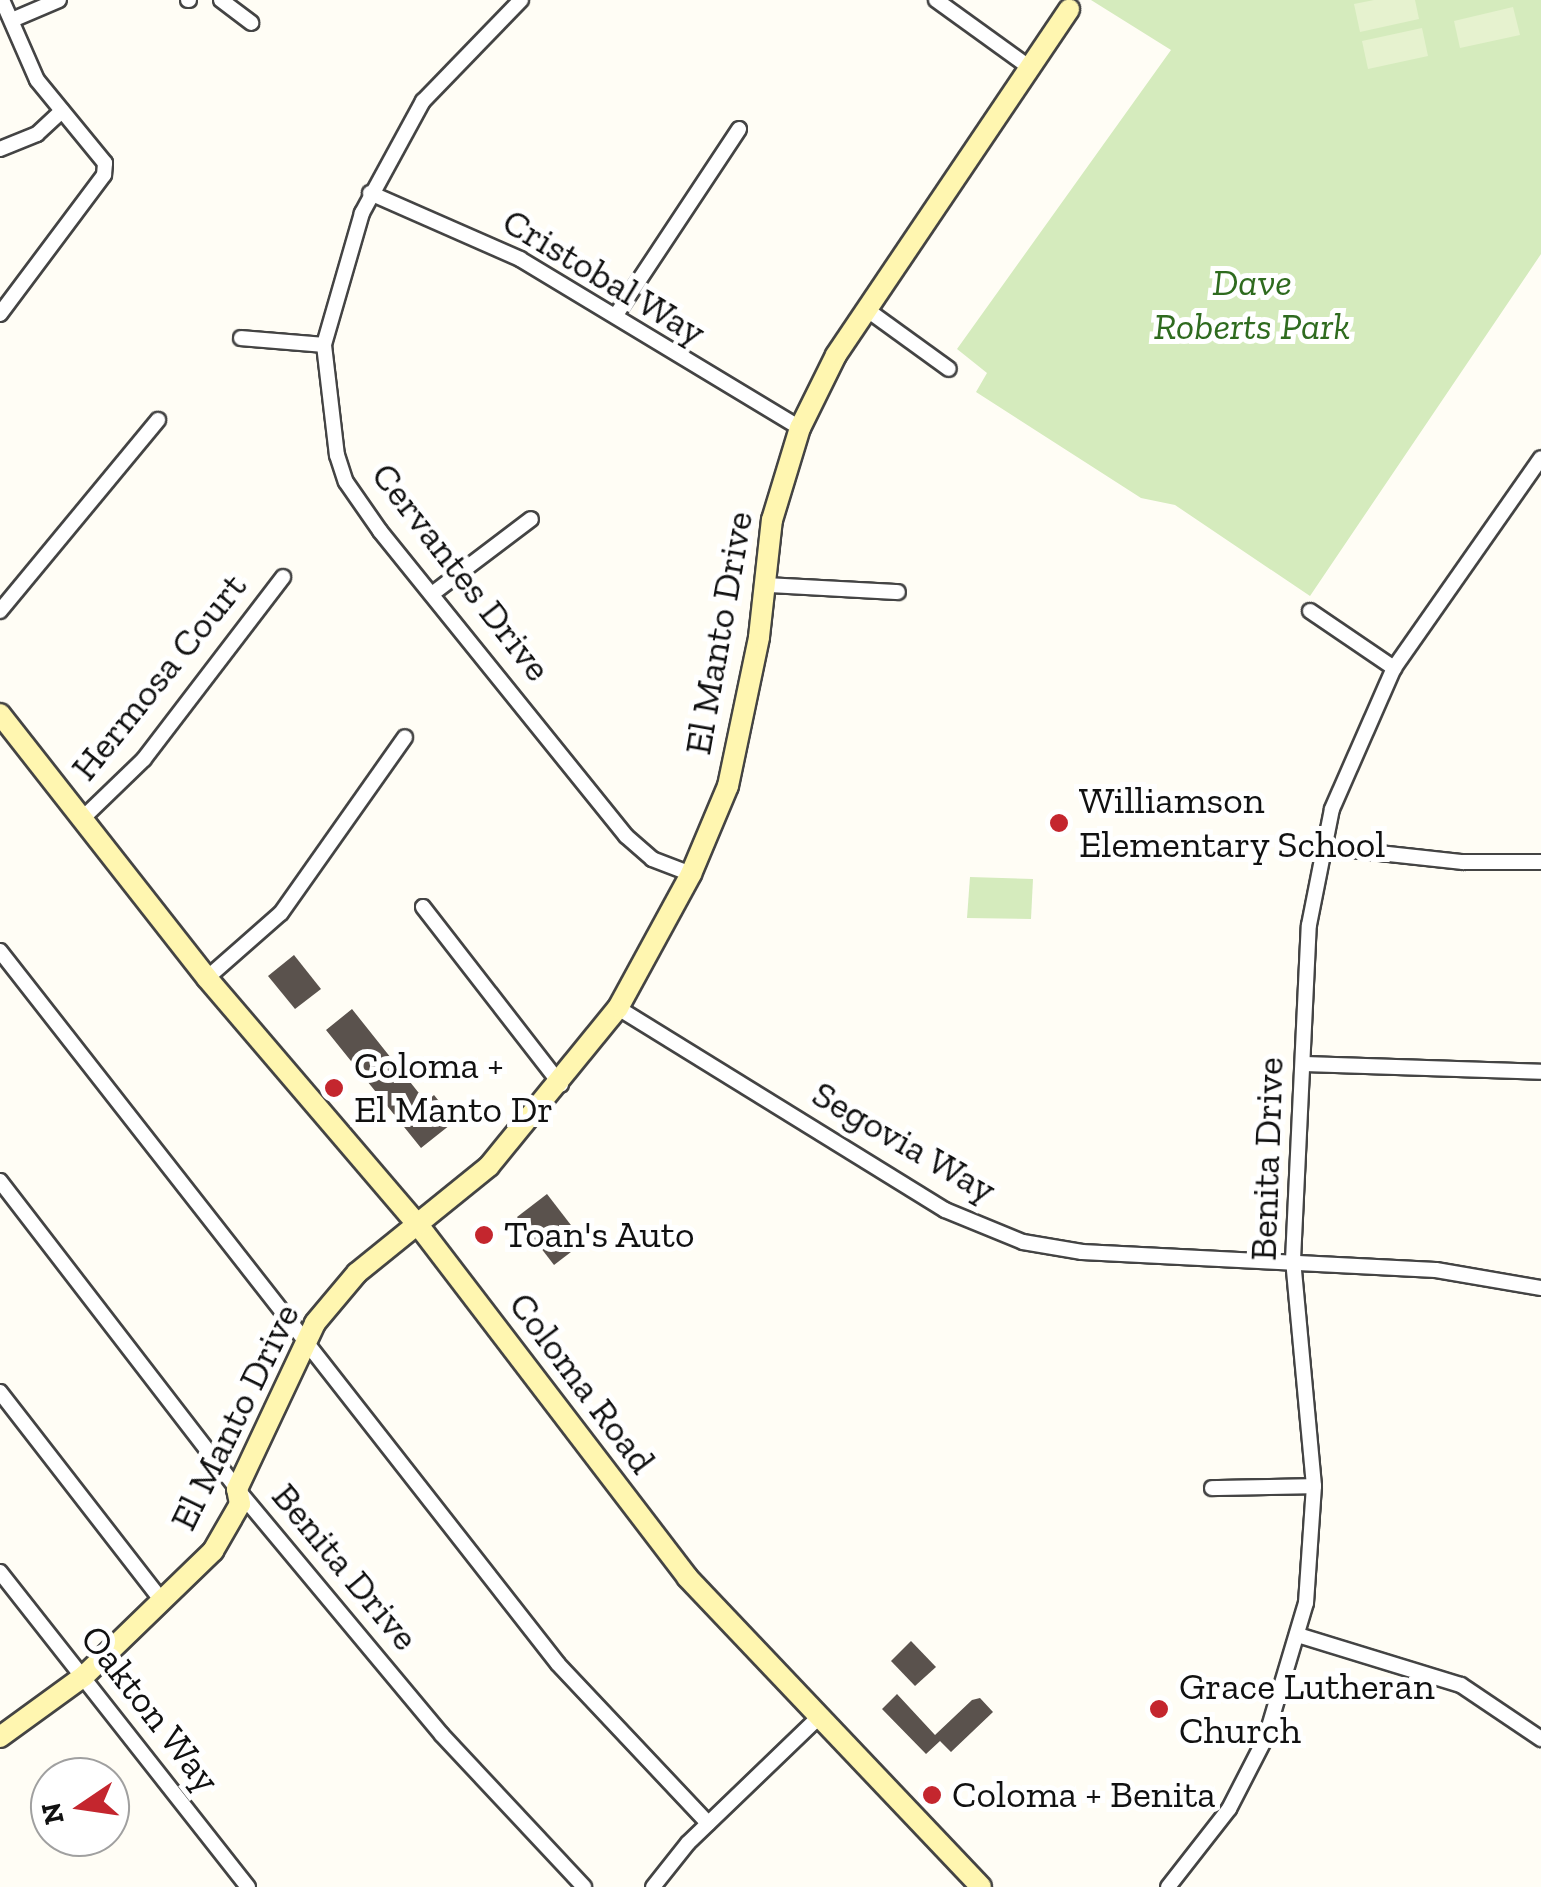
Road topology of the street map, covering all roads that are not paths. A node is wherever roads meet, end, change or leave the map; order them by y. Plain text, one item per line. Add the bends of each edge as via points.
1 (2, 0) edge
2 (59, 0) edge
3 (221, 0) edge
4 (520, 0) edge
5 (936, 0) edge
6 (1069, 9) dead end
7 (12, 20) junction
8 (251, 23) dead end
9 (1029, 67) junction
10 (62, 111) junction
11 (739, 129) dead end
12 (0, 149) edge
13 (370, 193) junction
14 (866, 309) junction
15 (0, 314) edge
16 (616, 315) junction
17 (241, 338) dead end
18 (324, 345) junction
19 (949, 369) dead end
20 (158, 420) dead end
21 (800, 428) junction
22 (1541, 458) edge
23 (531, 519) dead end
24 (283, 576) dead end
25 (768, 585) junction
26 (898, 592) dead end
27 (432, 594) junction
28 (0, 611) edge
29 (1310, 611) dead end
30 (1394, 668) junction
31 (0, 714) edge
32 (406, 737) dead end
33 (84, 818) junction
34 (1324, 847) junction
35 (1541, 862) edge
36 (691, 874) junction
37 (422, 907) dead end
38 (0, 951) edge
39 (207, 978) junction
40 (618, 1008) junction
41 (1304, 1064) junction
42 (1541, 1072) edge
43 (561, 1085) junction
44 (0, 1181) edge
45 (419, 1226) junction
46 (1293, 1260) junction
47 (1541, 1288) edge
48 (305, 1338) junction
49 (0, 1392) edge
50 (1314, 1486) junction
51 (1212, 1488) dead end
52 (237, 1489) junction
53 (0, 1572) edge
54 (162, 1600) junction
55 (1298, 1634) junction
56 (84, 1676) junction
57 (817, 1719) junction
58 (0, 1737) edge
59 (1541, 1739) edge
60 (708, 1823) junction
61 (248, 1887) edge
62 (584, 1887) edge
63 (653, 1887) edge
64 (981, 1887) edge
65 (1168, 1887) edge

1 - 7 street
2 - 7 street
3 - 8 street
4 - 13 street, Cervantes Drive via 423,100
5 - 9 street
6 - 9 street, El Manto Drive
7 - 10 street via 38,80
9 - 14 street, El Manto Drive
10 - 12 street via 37,134
10 - 15 street via 106,163 104,175
11 - 16 street
13 - 16 street, Cristobal Way via 520,259
13 - 18 street, Cervantes Drive
14 - 19 street
14 - 21 street, El Manto Drive
16 - 21 street, Cristobal Way via 715,382
17 - 18 street
18 - 27 street, Cervantes Drive via 326,390 346,482
20 - 28 street
21 - 25 street, El Manto Drive via 772,520
22 - 30 street, Benita Drive
23 - 27 street
24 - 33 street, Hermosa Court via 144,759
25 - 26 street
25 - 36 street, El Manto Drive via 737,752
27 - 36 street, Cervantes Drive via 626,836 652,858
29 - 30 street
30 - 34 street, Benita Drive via 1332,809
31 - 33 street, Coloma Road
32 - 39 street via 281,913
33 - 39 street, Coloma Road
34 - 35 street via 1463,862
34 - 41 street, Benita Drive via 1309,925
36 - 40 street, El Manto Drive
37 - 43 street
38 - 48 street
39 - 45 street, Coloma Road
40 - 43 street, El Manto Drive
40 - 46 street, Segovia Way via 978,1226 1058,1249
41 - 42 street
41 - 46 street, Benita Drive
43 - 45 street, El Manto Drive via 490,1166
44 - 52 street, Benita Drive
45 - 48 street, El Manto Drive via 357,1273
45 - 57 street, Coloma Road via 688,1577
46 - 47 street, Segovia Way via 1436,1270
46 - 50 street, Benita Drive
48 - 52 street, El Manto Drive
48 - 60 street via 558,1664
49 - 54 street
50 - 51 street
50 - 55 street, Benita Drive via 1311,1563
52 - 54 street, El Manto Drive via 240,1504 228,1530
52 - 62 street, Benita Drive via 442,1735
53 - 56 street, Oakton Way
54 - 56 street, El Manto Drive
55 - 59 street via 1461,1685
55 - 65 street, Benita Drive via 1266,1738 1229,1808
56 - 58 street, El Manto Drive
56 - 61 street, Oakton Way
57 - 60 street
57 - 64 street, Coloma Road
60 - 63 street

